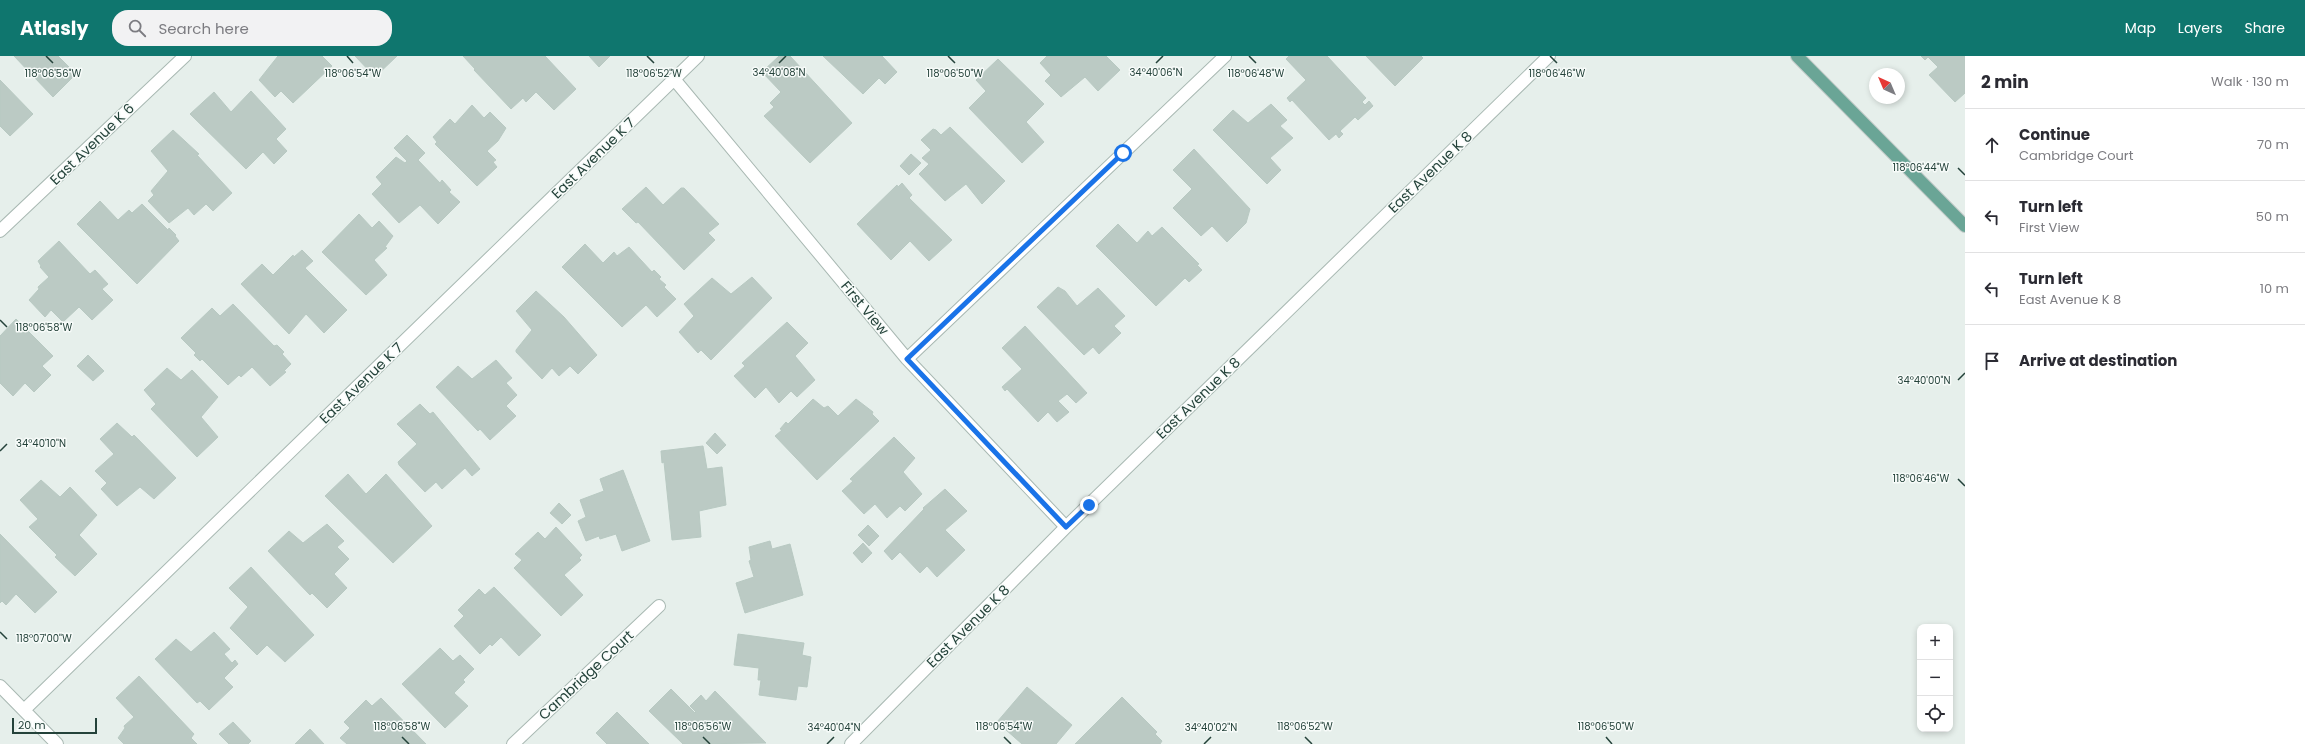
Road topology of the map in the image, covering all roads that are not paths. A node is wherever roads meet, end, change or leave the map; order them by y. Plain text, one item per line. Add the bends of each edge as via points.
1 (185, 56) edge
2 (698, 56) edge
3 (1225, 56) edge
4 (1549, 56) edge
5 (1798, 56) edge
6 (674, 79) junction
7 (1965, 226) edge
8 (0, 231) edge
9 (907, 359) junction
10 (1066, 527) junction
11 (659, 606) dead end
12 (0, 686) edge
13 (24, 710) junction
14 (56, 744) edge
15 (513, 744) edge
16 (851, 744) edge

1 - 8 street, East Avenue K 6
2 - 6 street, East Avenue K 7
3 - 9 street
4 - 10 street, East Avenue K 8
5 - 7 main road
6 - 9 street, First View
6 - 13 street, East Avenue K 7
9 - 10 street, First View
10 - 16 street, East Avenue K 8
11 - 15 street, Cambridge Court
12 - 13 street
13 - 14 street

